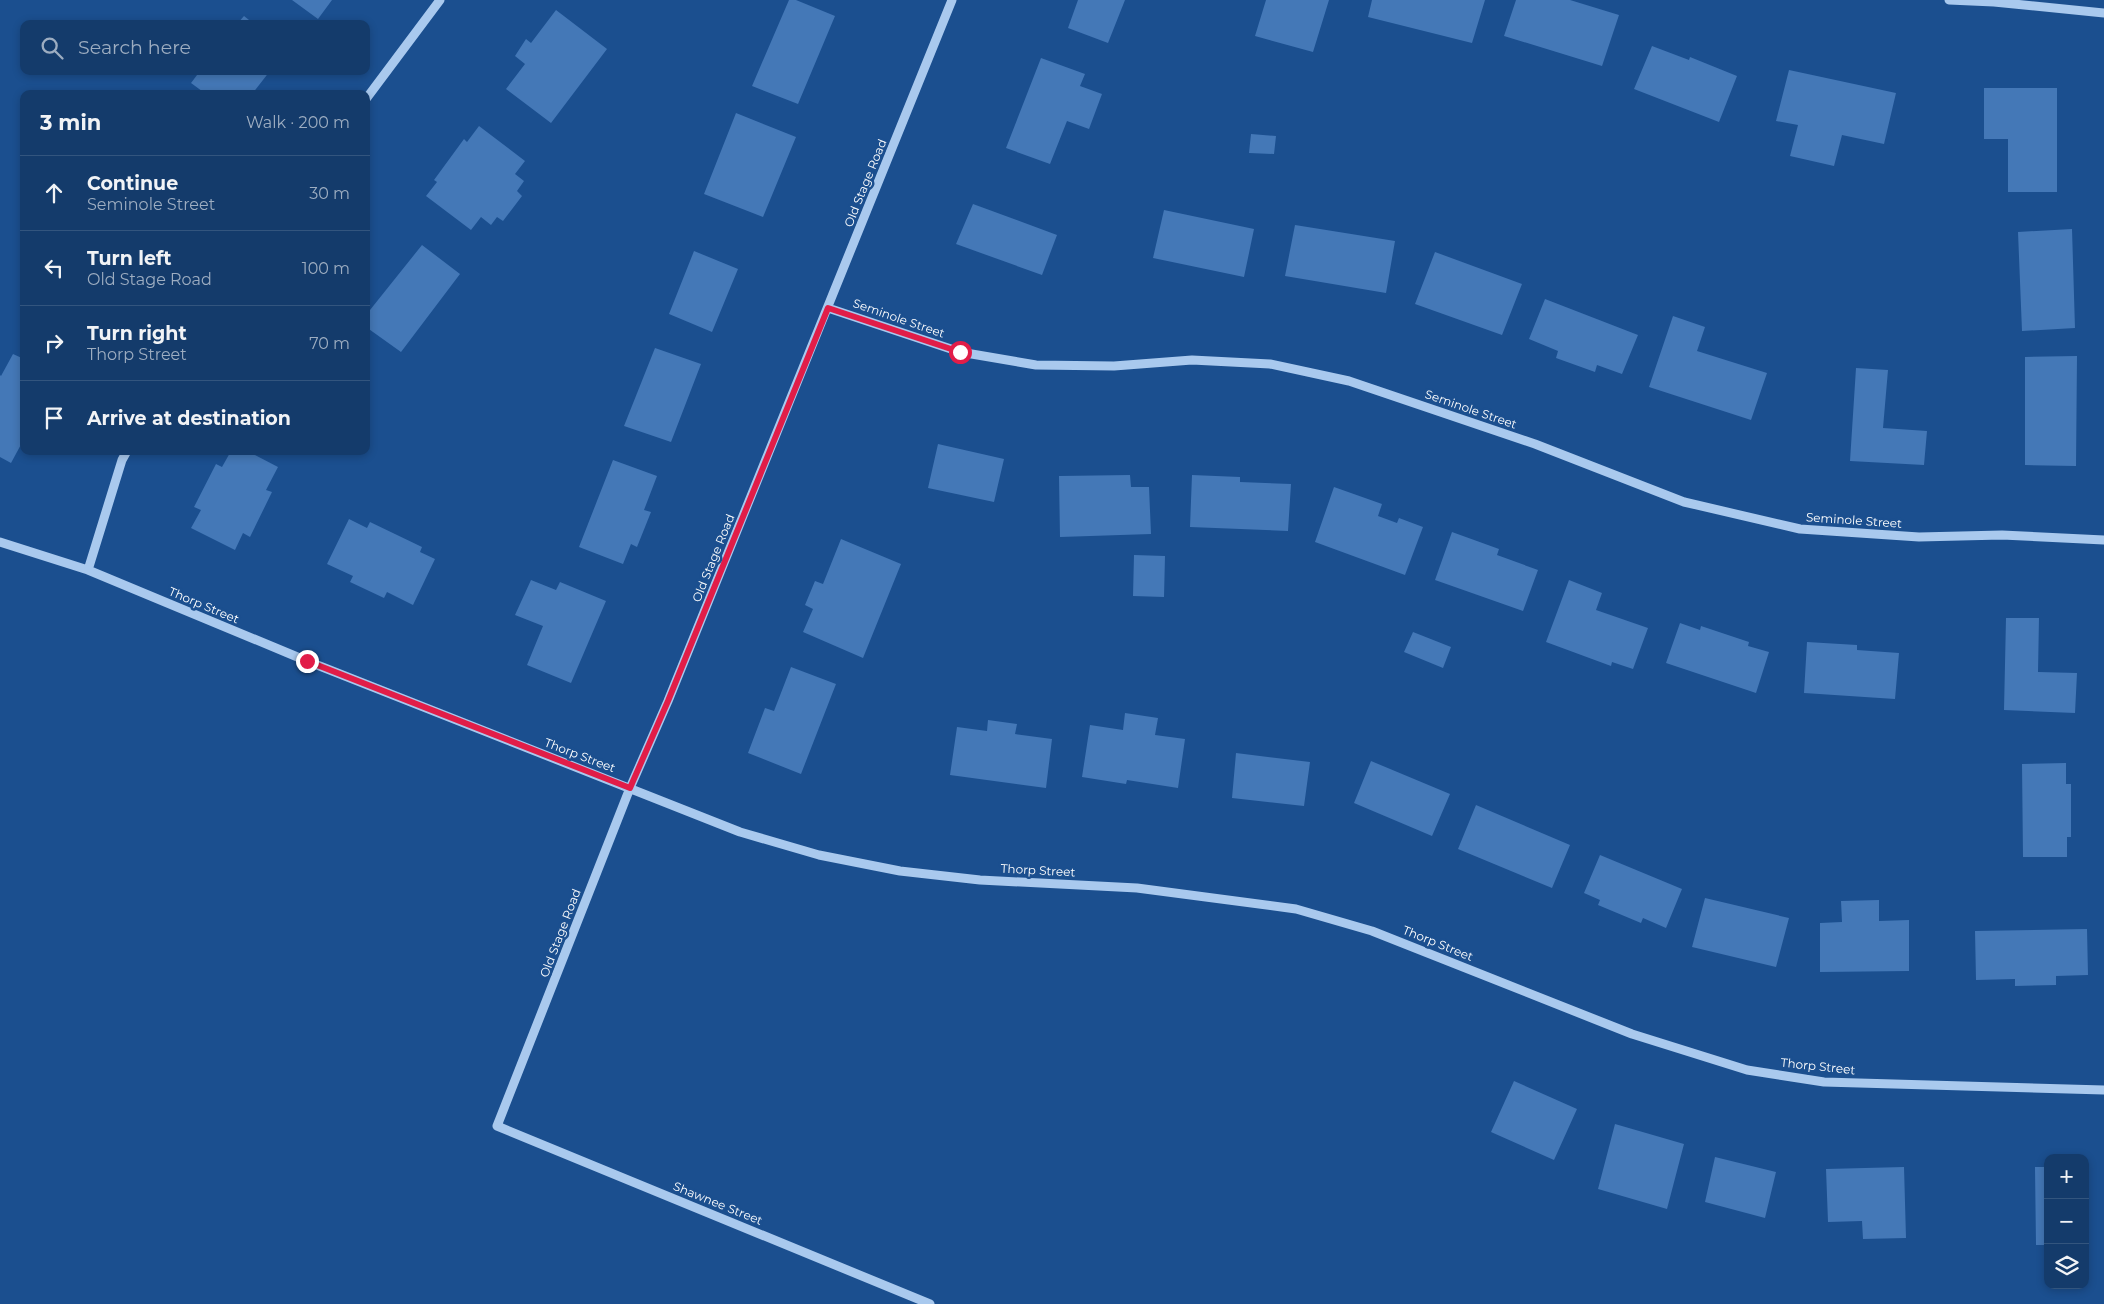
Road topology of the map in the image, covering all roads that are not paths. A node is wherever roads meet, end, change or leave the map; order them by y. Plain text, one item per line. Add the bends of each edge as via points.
1 (440, 0) edge
2 (952, 0) edge
3 (1948, 0) edge
4 (2104, 13) edge
5 (370, 94) edge
6 (828, 308) junction
7 (125, 455) edge
8 (2104, 540) edge
9 (0, 542) edge
10 (88, 570) junction
11 (630, 788) junction
12 (2104, 1090) edge
13 (497, 1126) joint
14 (930, 1304) edge

1 - 5 street
2 - 6 street, Old Stage Road
3 - 4 street
6 - 8 street, Seminole Street via 960,352 1036,365 1114,366 1192,360 1270,364 1349,380 1535,444 1684,502 1800,529 1919,537 2002,535
6 - 11 street, Old Stage Road
7 - 10 street
9 - 10 street, Thorp Street
10 - 11 street, Thorp Street via 307,661
11 - 12 street, Thorp Street via 740,832 819,856 900,871 980,880 1137,888 1296,910 1372,931 1632,1034 1746,1070 1824,1082
11 - 13 street, Old Stage Road
13 - 14 street, Shawnee Street

